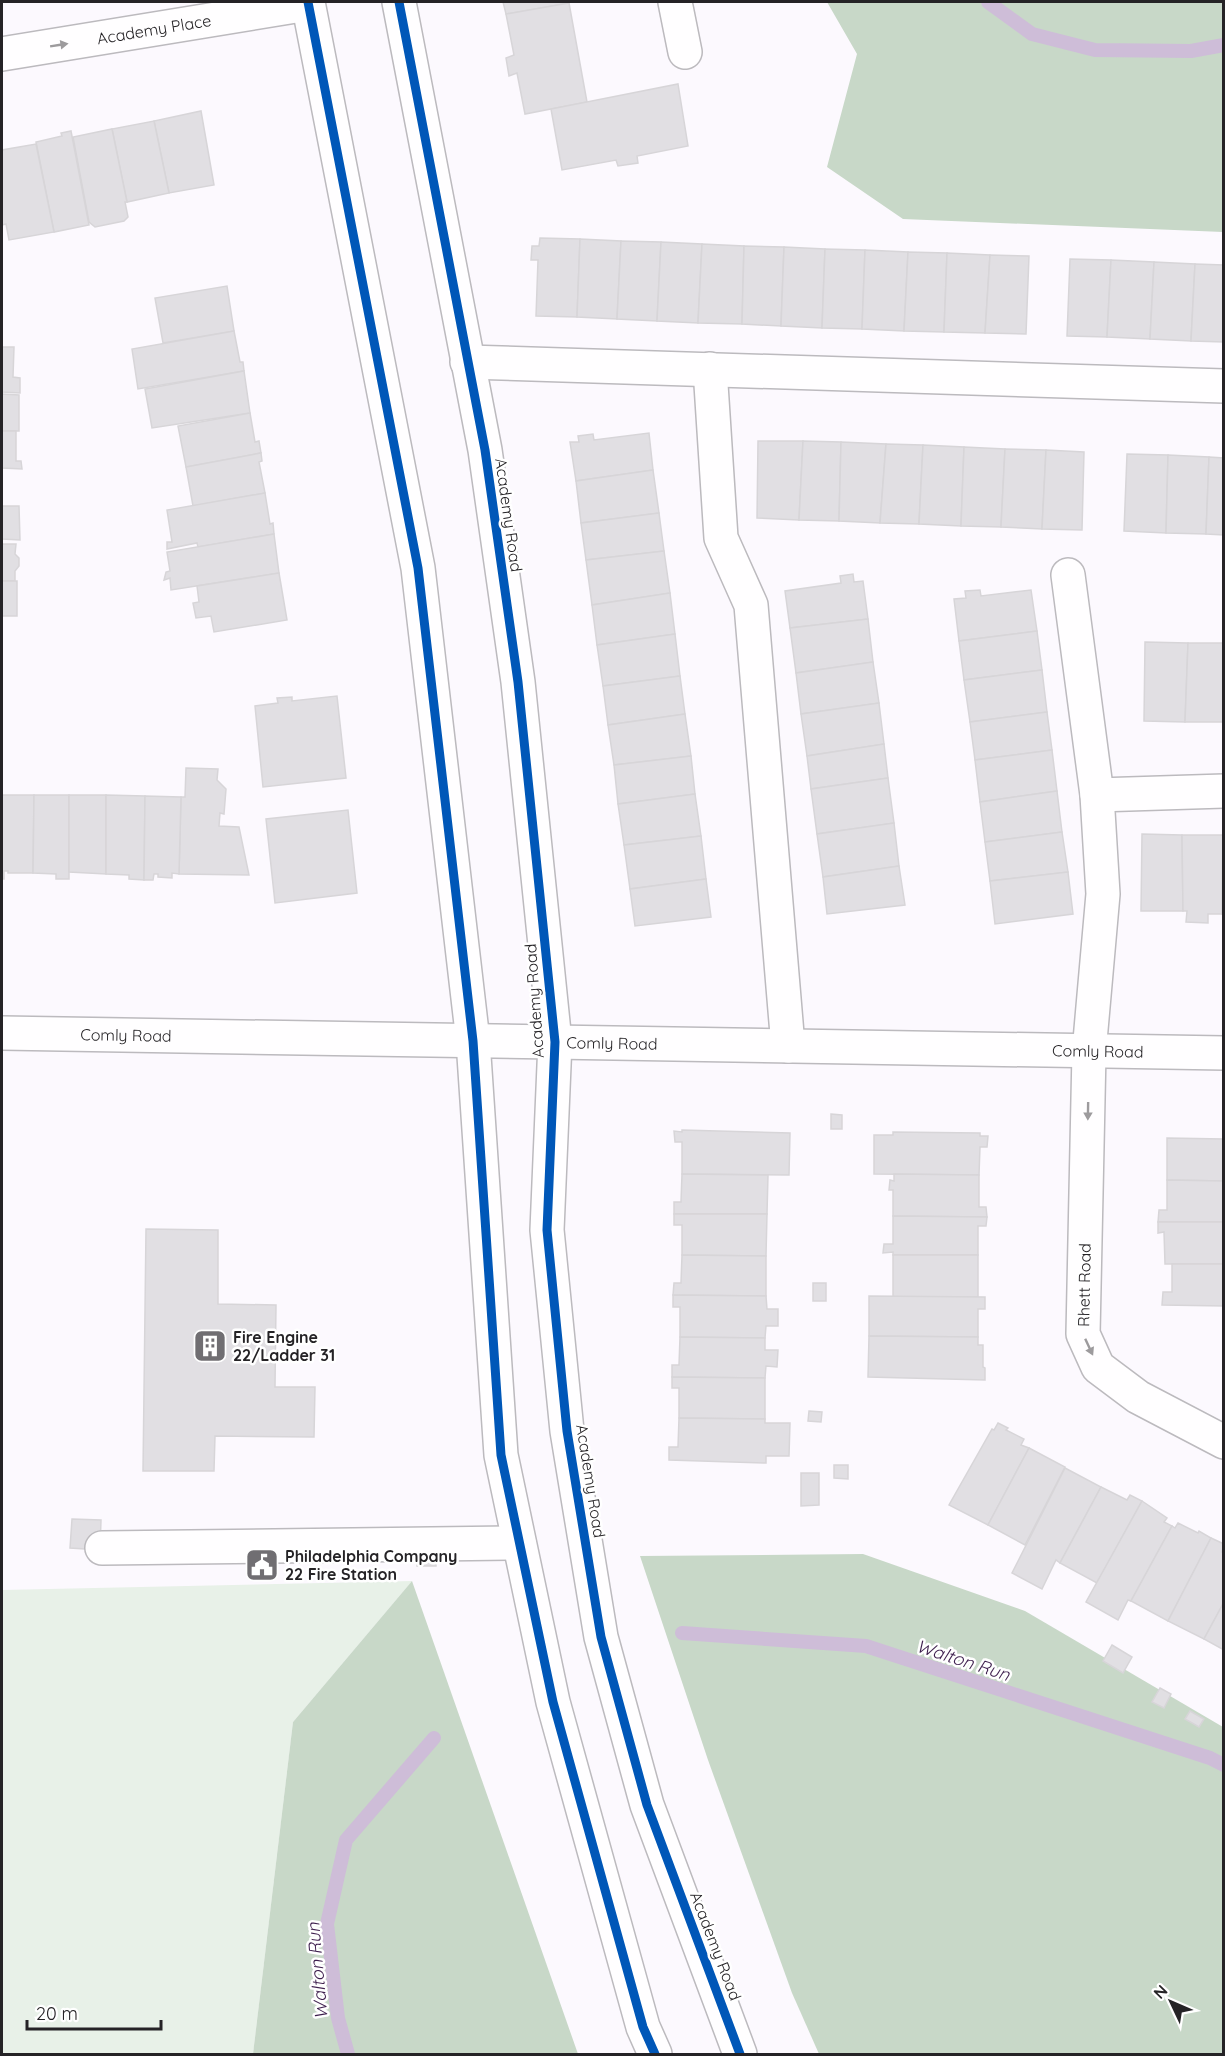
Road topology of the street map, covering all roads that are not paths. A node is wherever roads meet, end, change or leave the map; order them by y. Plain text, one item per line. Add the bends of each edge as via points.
1 (399, 2) edge
2 (675, 2) edge
3 (308, 3) edge
4 (685, 52) dead end
5 (2, 54) edge
6 (467, 362) junction
7 (710, 369) junction
8 (1224, 386) edge
9 (1068, 575) dead end
10 (1224, 791) edge
11 (1097, 795) junction
12 (2, 1033) edge
13 (473, 1041) junction
14 (555, 1042) junction
15 (788, 1046) junction
16 (1089, 1052) junction
17 (1224, 1053) edge
18 (1224, 1442) edge
19 (519, 1543) junction
20 (102, 1548) dead end
21 (655, 2055) edge
22 (740, 2055) edge

1 - 6 main road, Academy Road
2 - 4 main road
5 -> 3 main road, Academy Place
3 - 13 main road via 418,568
6 - 7 main road
6 - 14 main road, Academy Road via 485,450 518,682
7 - 8 main road
7 - 15 main road via 721,538 751,605
9 - 11 main road, Rhett Road
10 - 11 main road
11 - 16 main road, Rhett Road via 1102,894
12 - 13 main road, Comly Road
13 - 14 main road, Comly Road
13 - 19 main road via 501,1455
14 - 15 main road, Comly Road
14 - 22 main road, Academy Road via 548,1230 567,1431 601,1637 647,1805
15 - 16 main road, Comly Road
16 - 17 main road, Comly Road
16 -> 18 main road, Rhett Road via 1083,1334 1098,1367 1138,1397
19 - 20 main road
19 - 21 main road via 553,1702 644,2028

